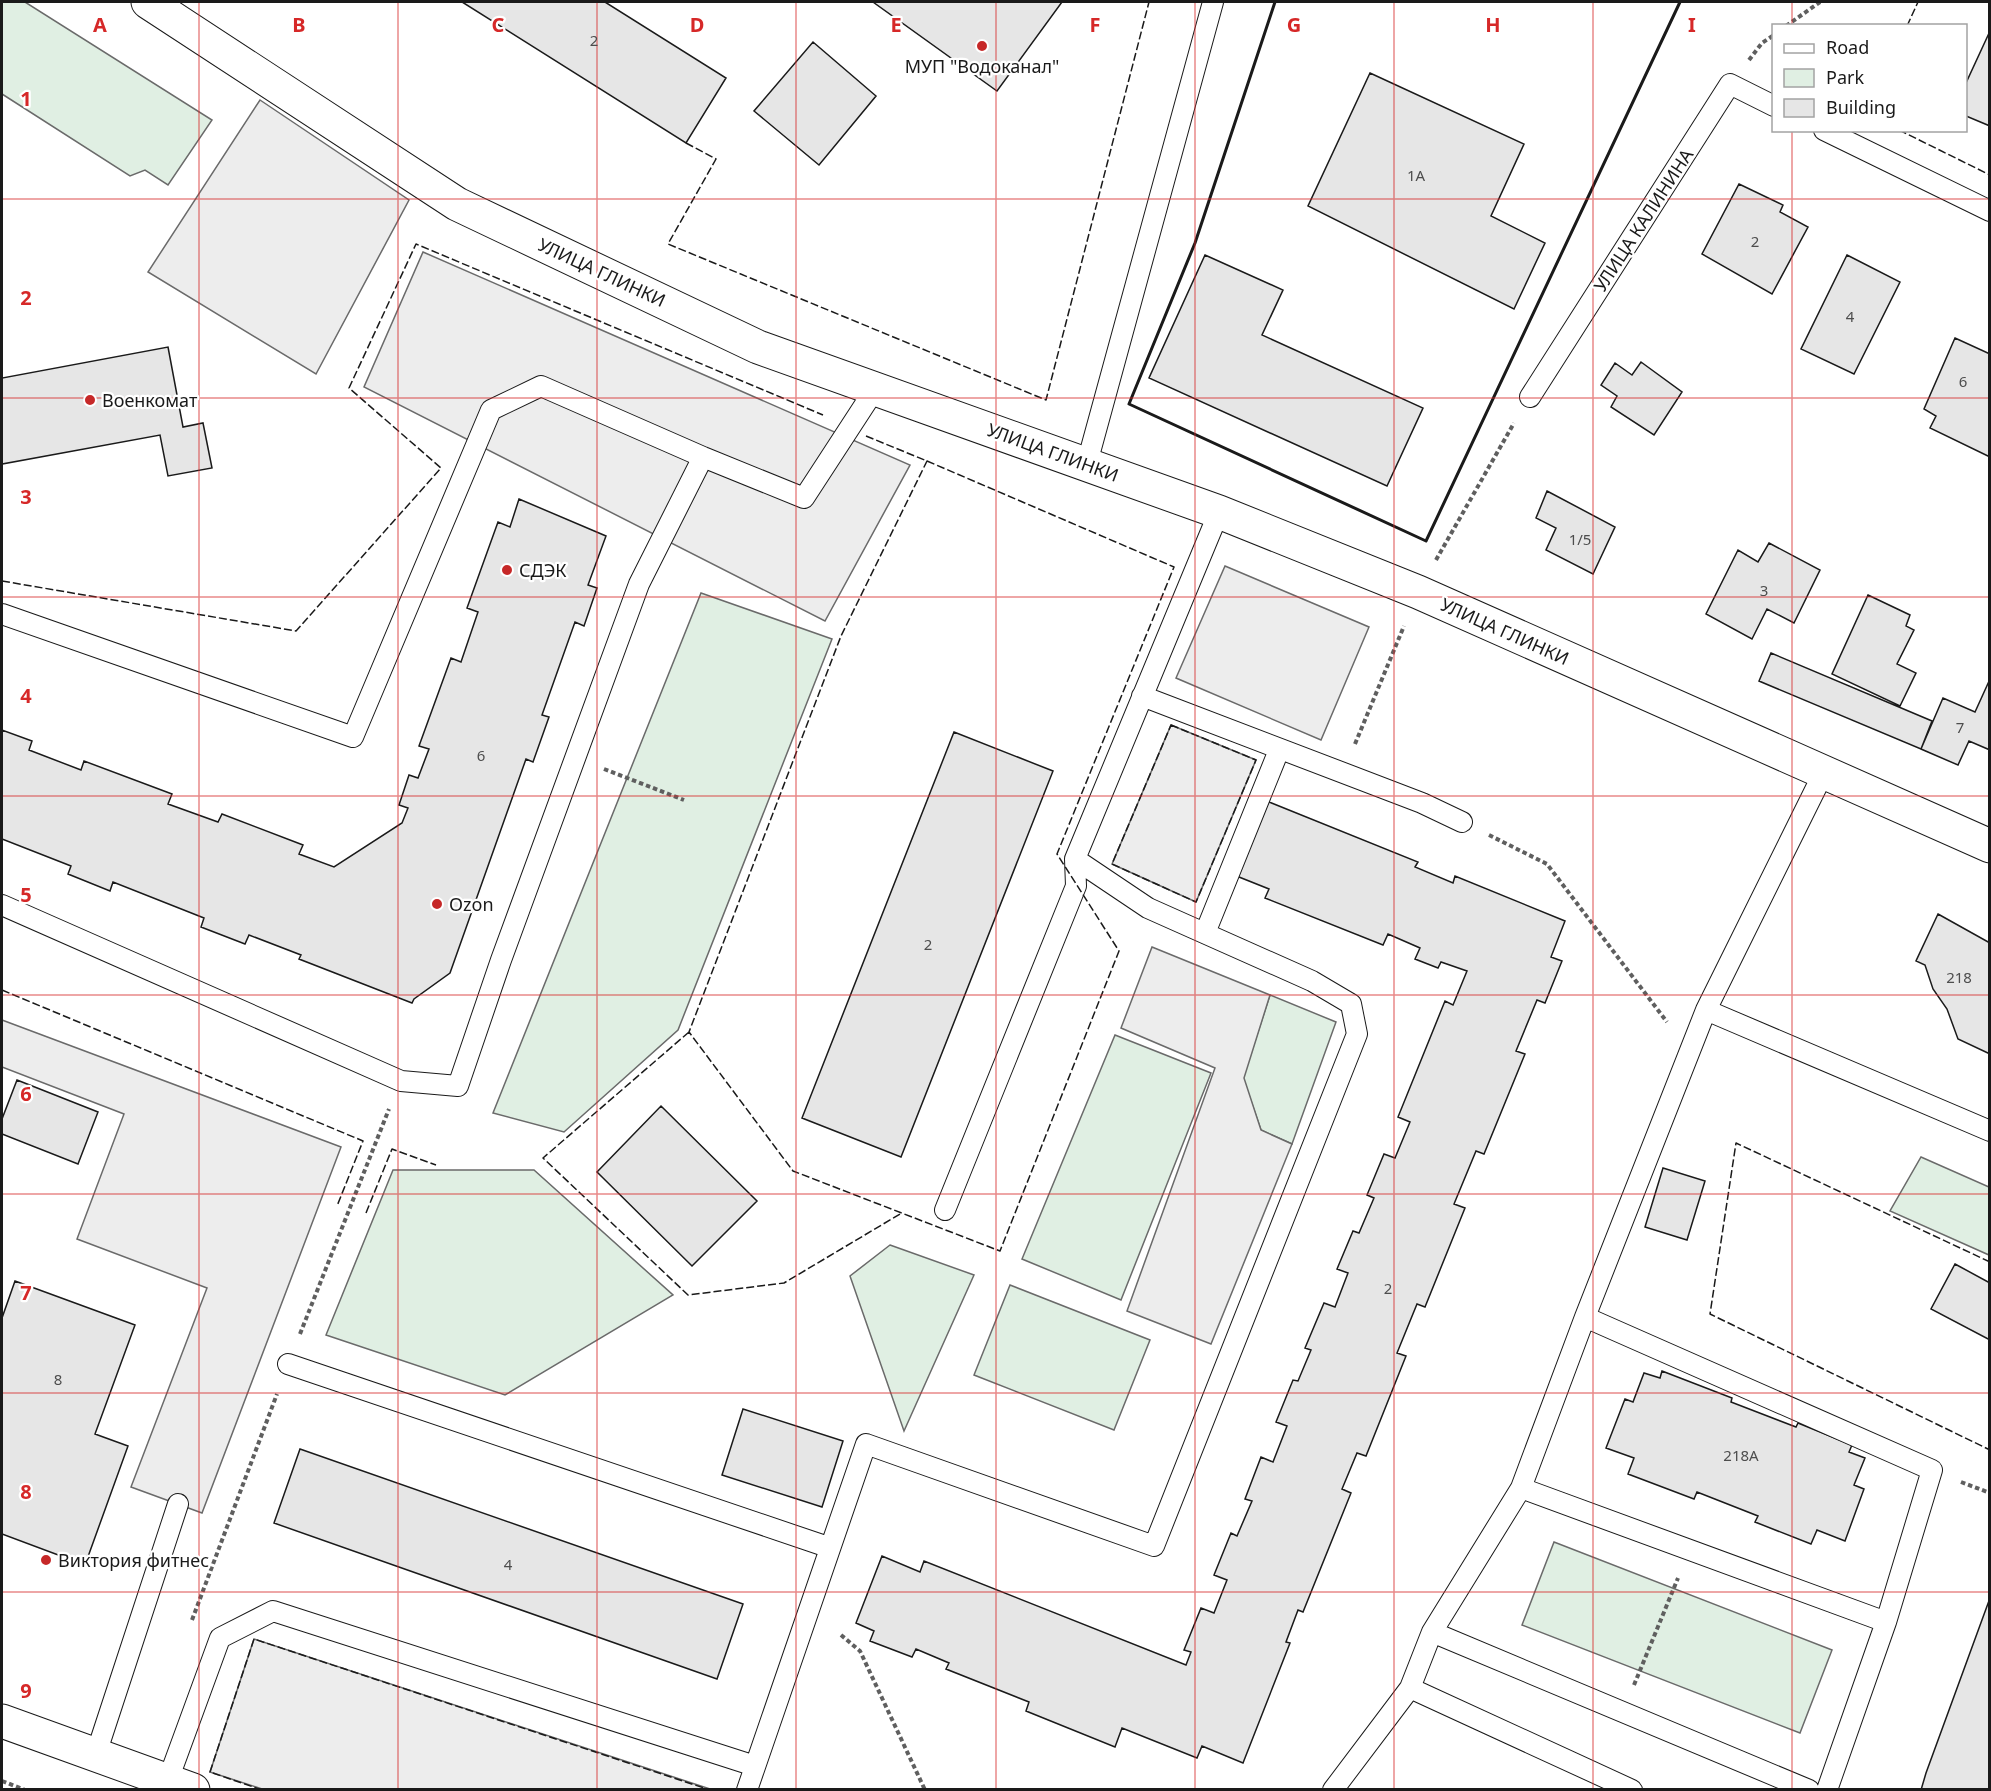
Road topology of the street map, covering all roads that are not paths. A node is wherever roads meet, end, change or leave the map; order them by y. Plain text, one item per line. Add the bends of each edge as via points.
1 (148, 2) edge
2 (1213, 2) edge
3 (1772, 105) edge
4 (1828, 132) edge
5 (1989, 211) edge
6 (875, 389) junction
7 (1530, 397) road end
8 (703, 457) junction
9 (1087, 463) junction
10 (1219, 512) junction
11 (2, 614) edge
12 (1142, 696) junction
13 (1279, 750) junction
14 (1824, 772) junction
15 (1462, 822) road end
16 (1989, 846) edge
17 (1075, 859) junction
18 (2, 905) edge
19 (1205, 933) junction
20 (1706, 1010) junction
21 (1989, 1131) edge
22 (945, 1210) dead end
23 (1585, 1317) junction
24 (288, 1364) road end
25 (1521, 1488) junction
26 (178, 1504) dead end
27 (828, 1547) junction
28 (1886, 1622) junction
29 (1432, 1632) junction
30 (1410, 1689) junction
31 (2, 1721) edge
32 (96, 1754) junction
33 (755, 1766) junction
34 (1602, 1783) edge
35 (181, 1785) edge
36 (747, 1790) edge
37 (1333, 1790) edge
38 (1632, 1790) edge
39 (1809, 1790) edge
40 (1827, 1790) edge

1 - 6 street, УЛИЦА ГЛИНКИ via 458,204 758,347
2 - 9 lane
3 - 7 lane, УЛИЦА КАЛИНИНА via 1730,84
4 - 5 lane
6 - 8 lane via 804,498
6 - 9 street, УЛИЦА ГЛИНКИ
8 - 11 lane via 541,386 491,410 353,737
8 - 18 lane via 639,584 458,1086 401,1081
9 - 10 street, УЛИЦА ГЛИНКИ
10 - 12 lane
10 - 14 street, УЛИЦА ГЛИНКИ via 1418,592
12 - 13 lane
12 - 17 lane
13 - 15 lane via 1422,803
13 - 19 lane
14 - 16 street, УЛИЦА ГЛИНКИ
14 - 20 lane
17 - 19 lane via 1148,908
17 - 22 lane via 1076,886
19 - 27 lane via 1312,981 1351,1004 1357,1034 1154,1546 866,1444
20 - 21 lane
20 - 23 lane
23 - 25 lane
23 - 28 lane via 1932,1470
24 - 27 lane
25 - 28 lane
25 - 29 lane
26 - 32 lane
27 - 33 lane
28 - 40 lane
29 - 30 lane
29 - 39 lane
30 - 34 lane
30 - 37 lane
31 - 32 street
32 - 35 street
33 - 35 lane via 273,1611 220,1638
33 - 36 lane
34 - 38 lane

